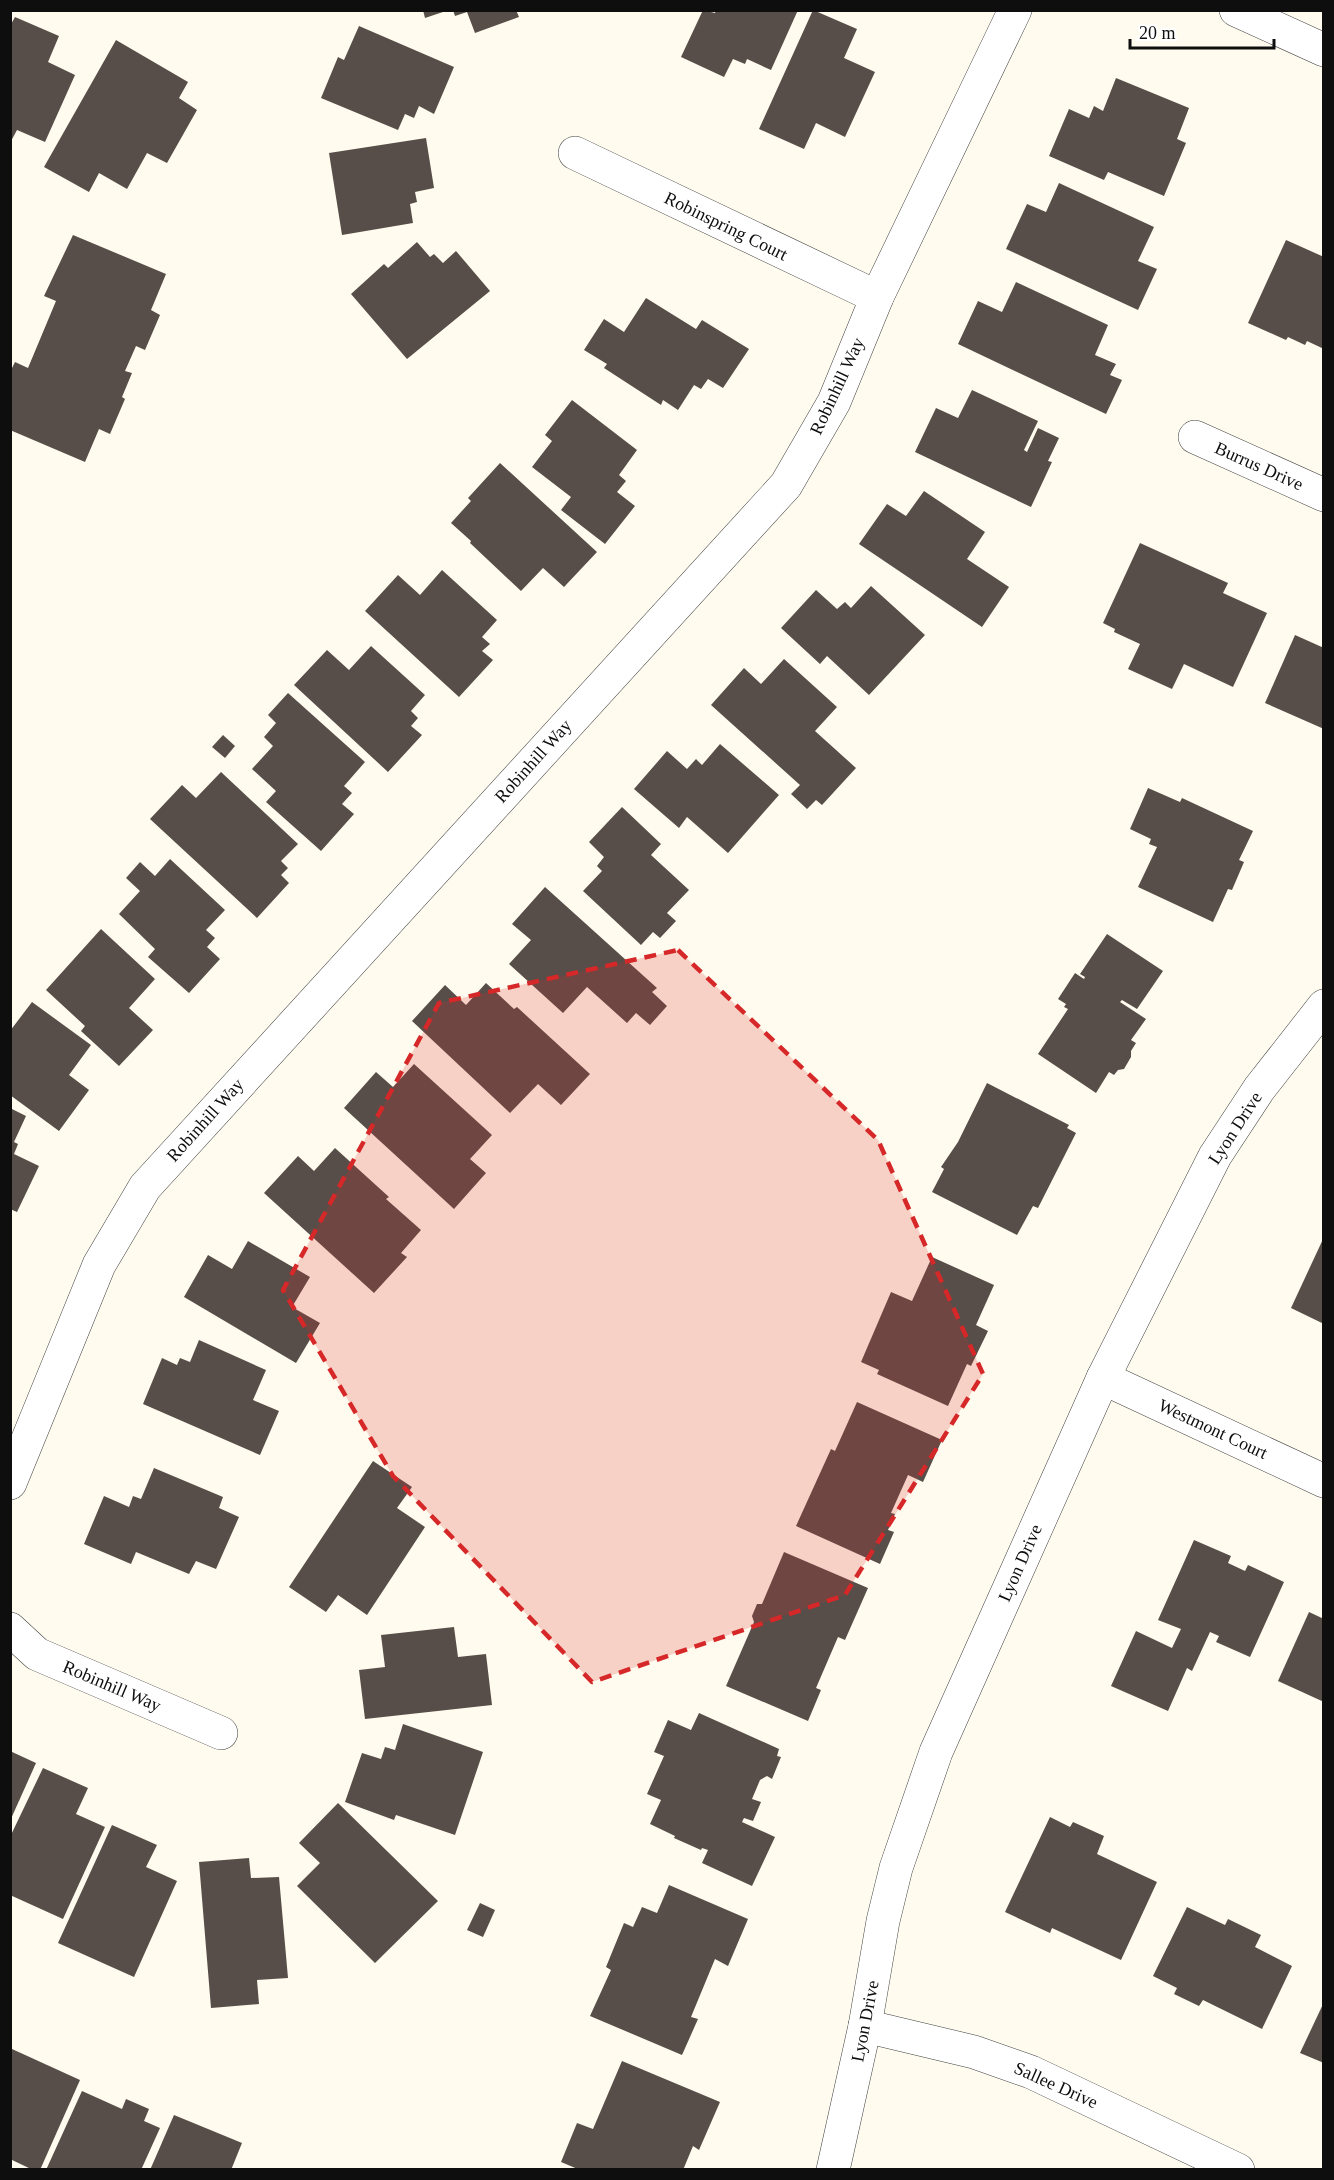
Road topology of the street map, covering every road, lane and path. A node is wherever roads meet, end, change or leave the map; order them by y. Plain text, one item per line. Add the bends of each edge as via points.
1 (1015, 10) edge
2 (1236, 10) edge
3 (1323, 50) edge
4 (575, 153) dead end
5 (877, 297) junction
6 (1195, 437) dead end
7 (1323, 495) edge
8 (1323, 1005) edge
9 (1103, 1378) junction
10 (1323, 1481) edge
11 (10, 1483) edge
12 (10, 1629) edge
13 (221, 1733) dead end
14 (865, 2026) junction
15 (833, 2169) edge
16 (1238, 2169) edge

1 - 5 street, Robinhill Way
2 - 3 street
4 - 5 street, Robinspring Court
5 - 11 street, Robinhill Way via 834,402 786,485 145,1186 99,1265
6 - 7 street, Burrus Drive
8 - 9 street, Lyon Drive via 1259,1089 1215,1156
9 - 10 street, Westmont Court
9 - 14 street, Lyon Drive via 936,1752 896,1868
12 - 13 street, Robinhill Way via 37,1654
14 - 15 street, Lyon Drive
14 - 16 street, Sallee Drive via 974,2052 1031,2072

